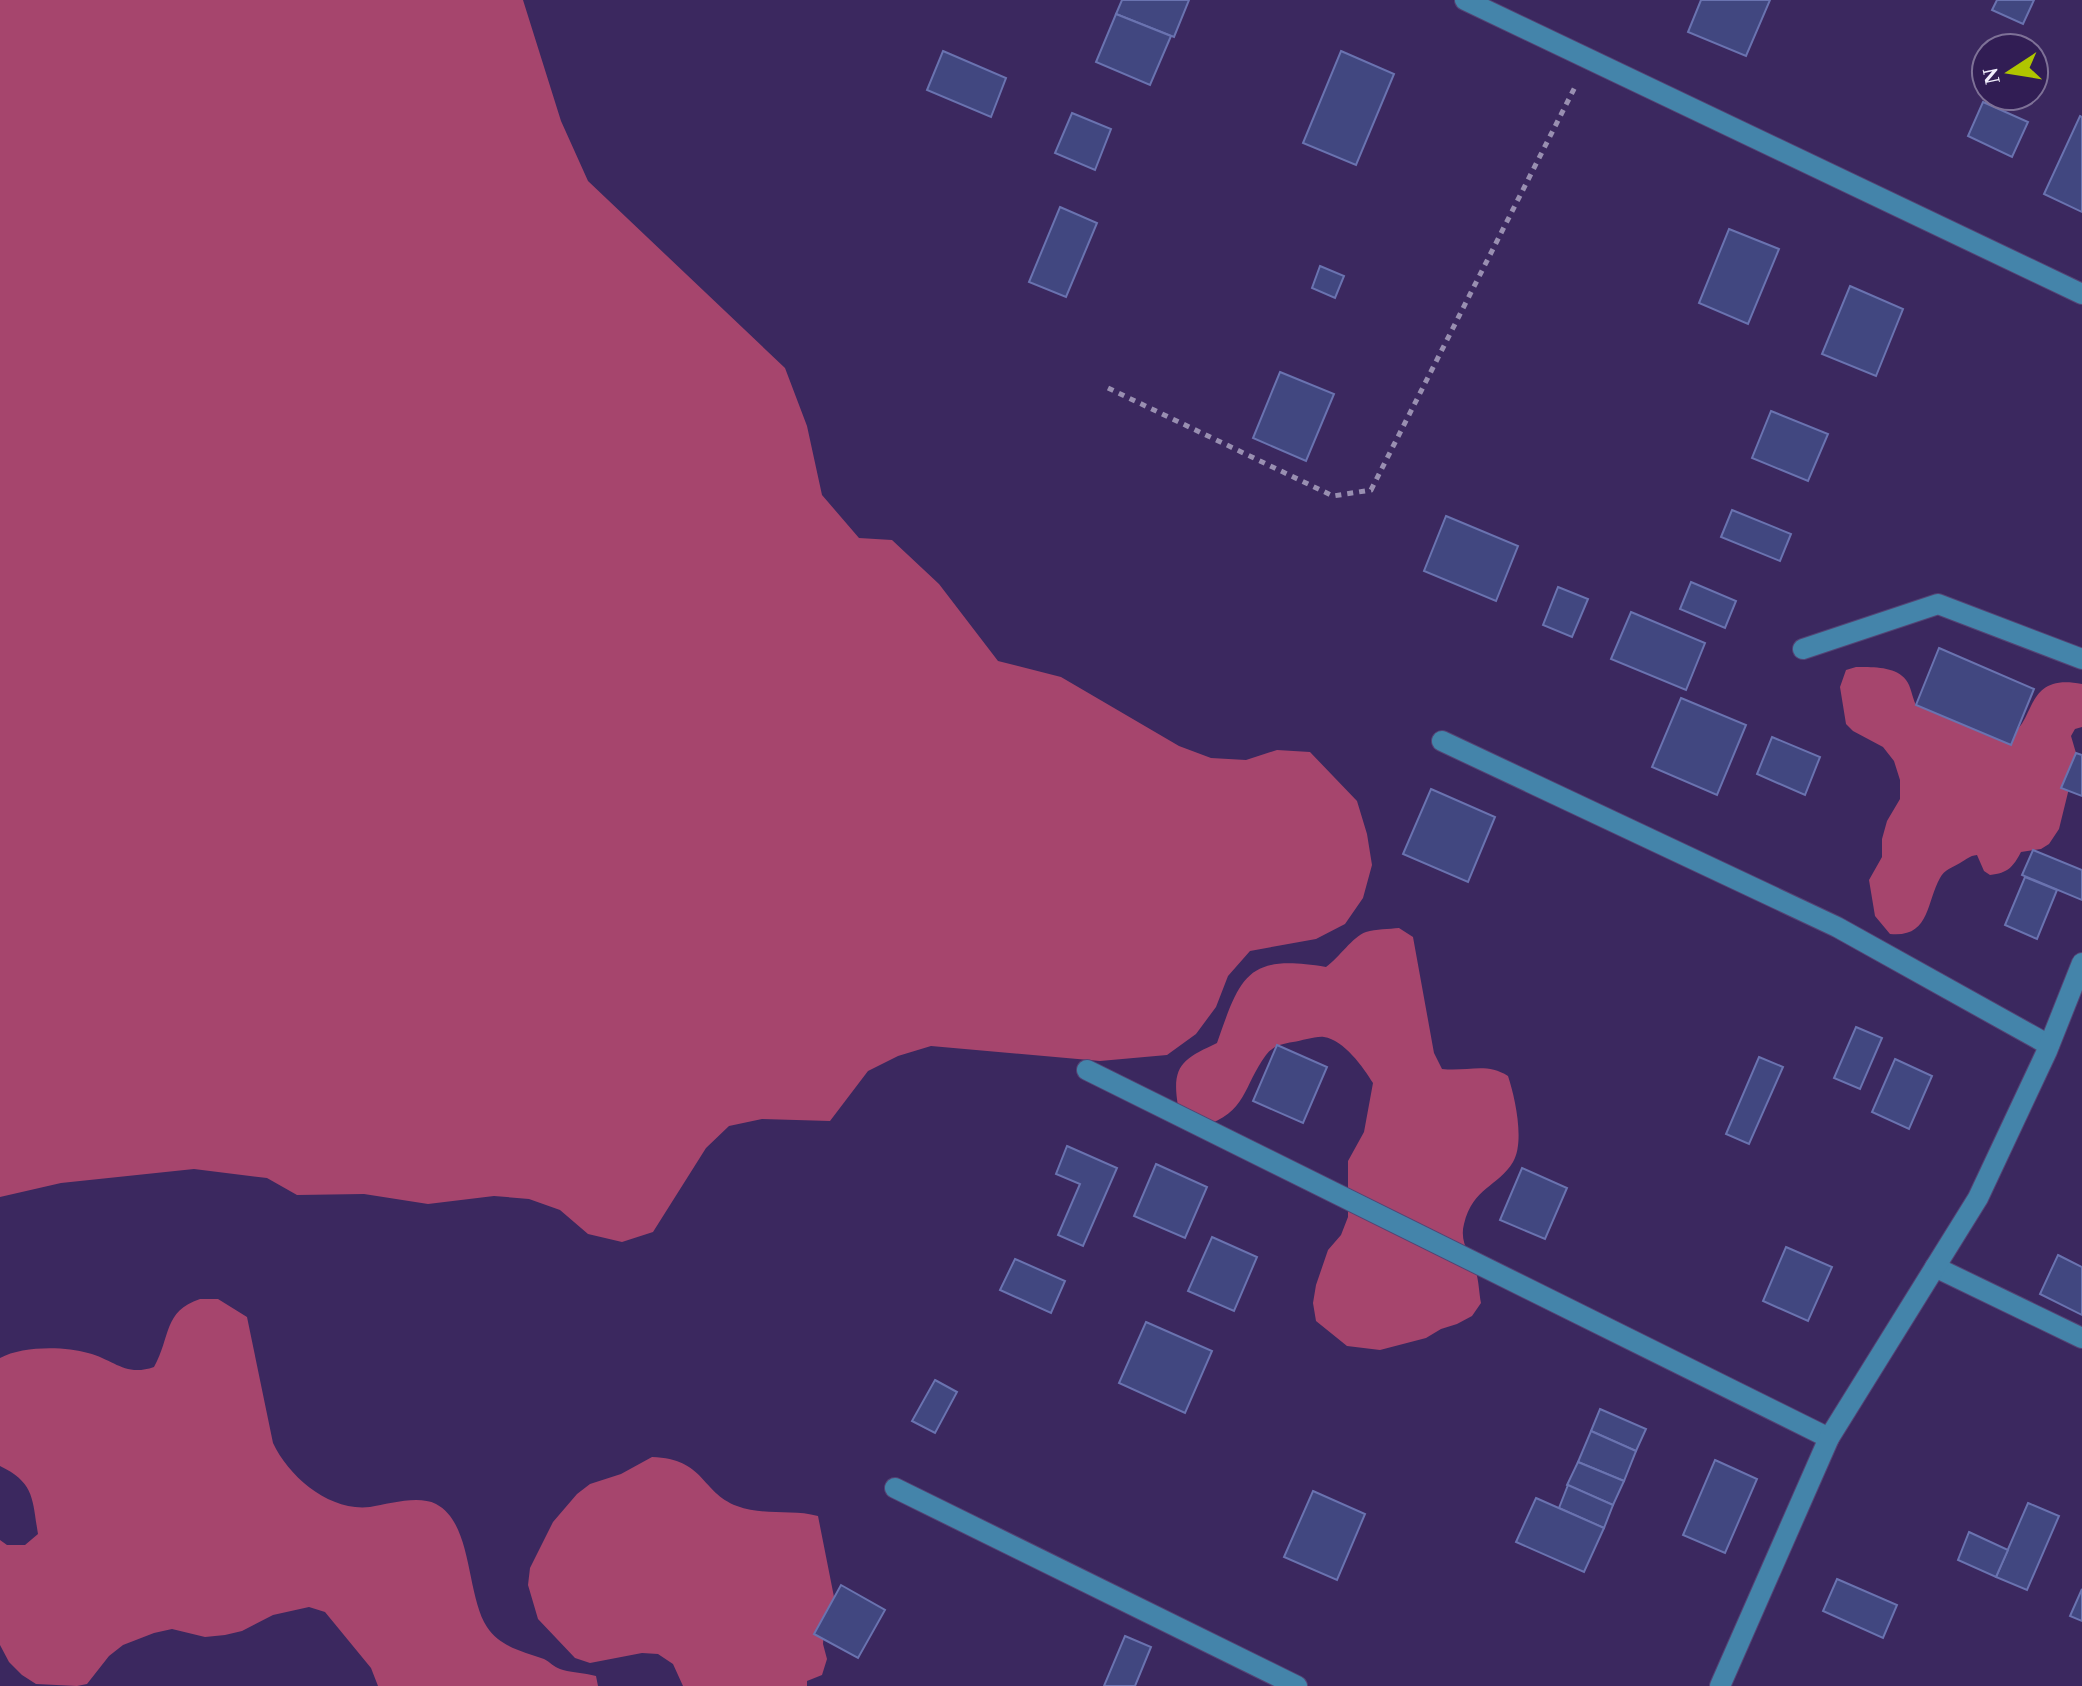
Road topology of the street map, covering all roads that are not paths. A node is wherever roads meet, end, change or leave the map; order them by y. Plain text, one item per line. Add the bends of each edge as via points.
1 (1465, 0) edge
2 (2082, 294) edge
3 (1803, 649) dead end
4 (2082, 659) edge
5 (1442, 741) dead end
6 (2082, 963) edge
7 (2049, 1045) junction
8 (1087, 1070) dead end
9 (1935, 1267) junction
10 (2082, 1338) edge
11 (1829, 1438) junction
12 (895, 1488) dead end
13 (1297, 1686) edge
14 (1720, 1686) edge

1 - 2 street
3 - 4 street via 1938,604
5 - 7 street via 1837,927
6 - 7 street
7 - 9 street via 1978,1198
8 - 11 street
9 - 10 street
9 - 11 street
11 - 14 street
12 - 13 street

